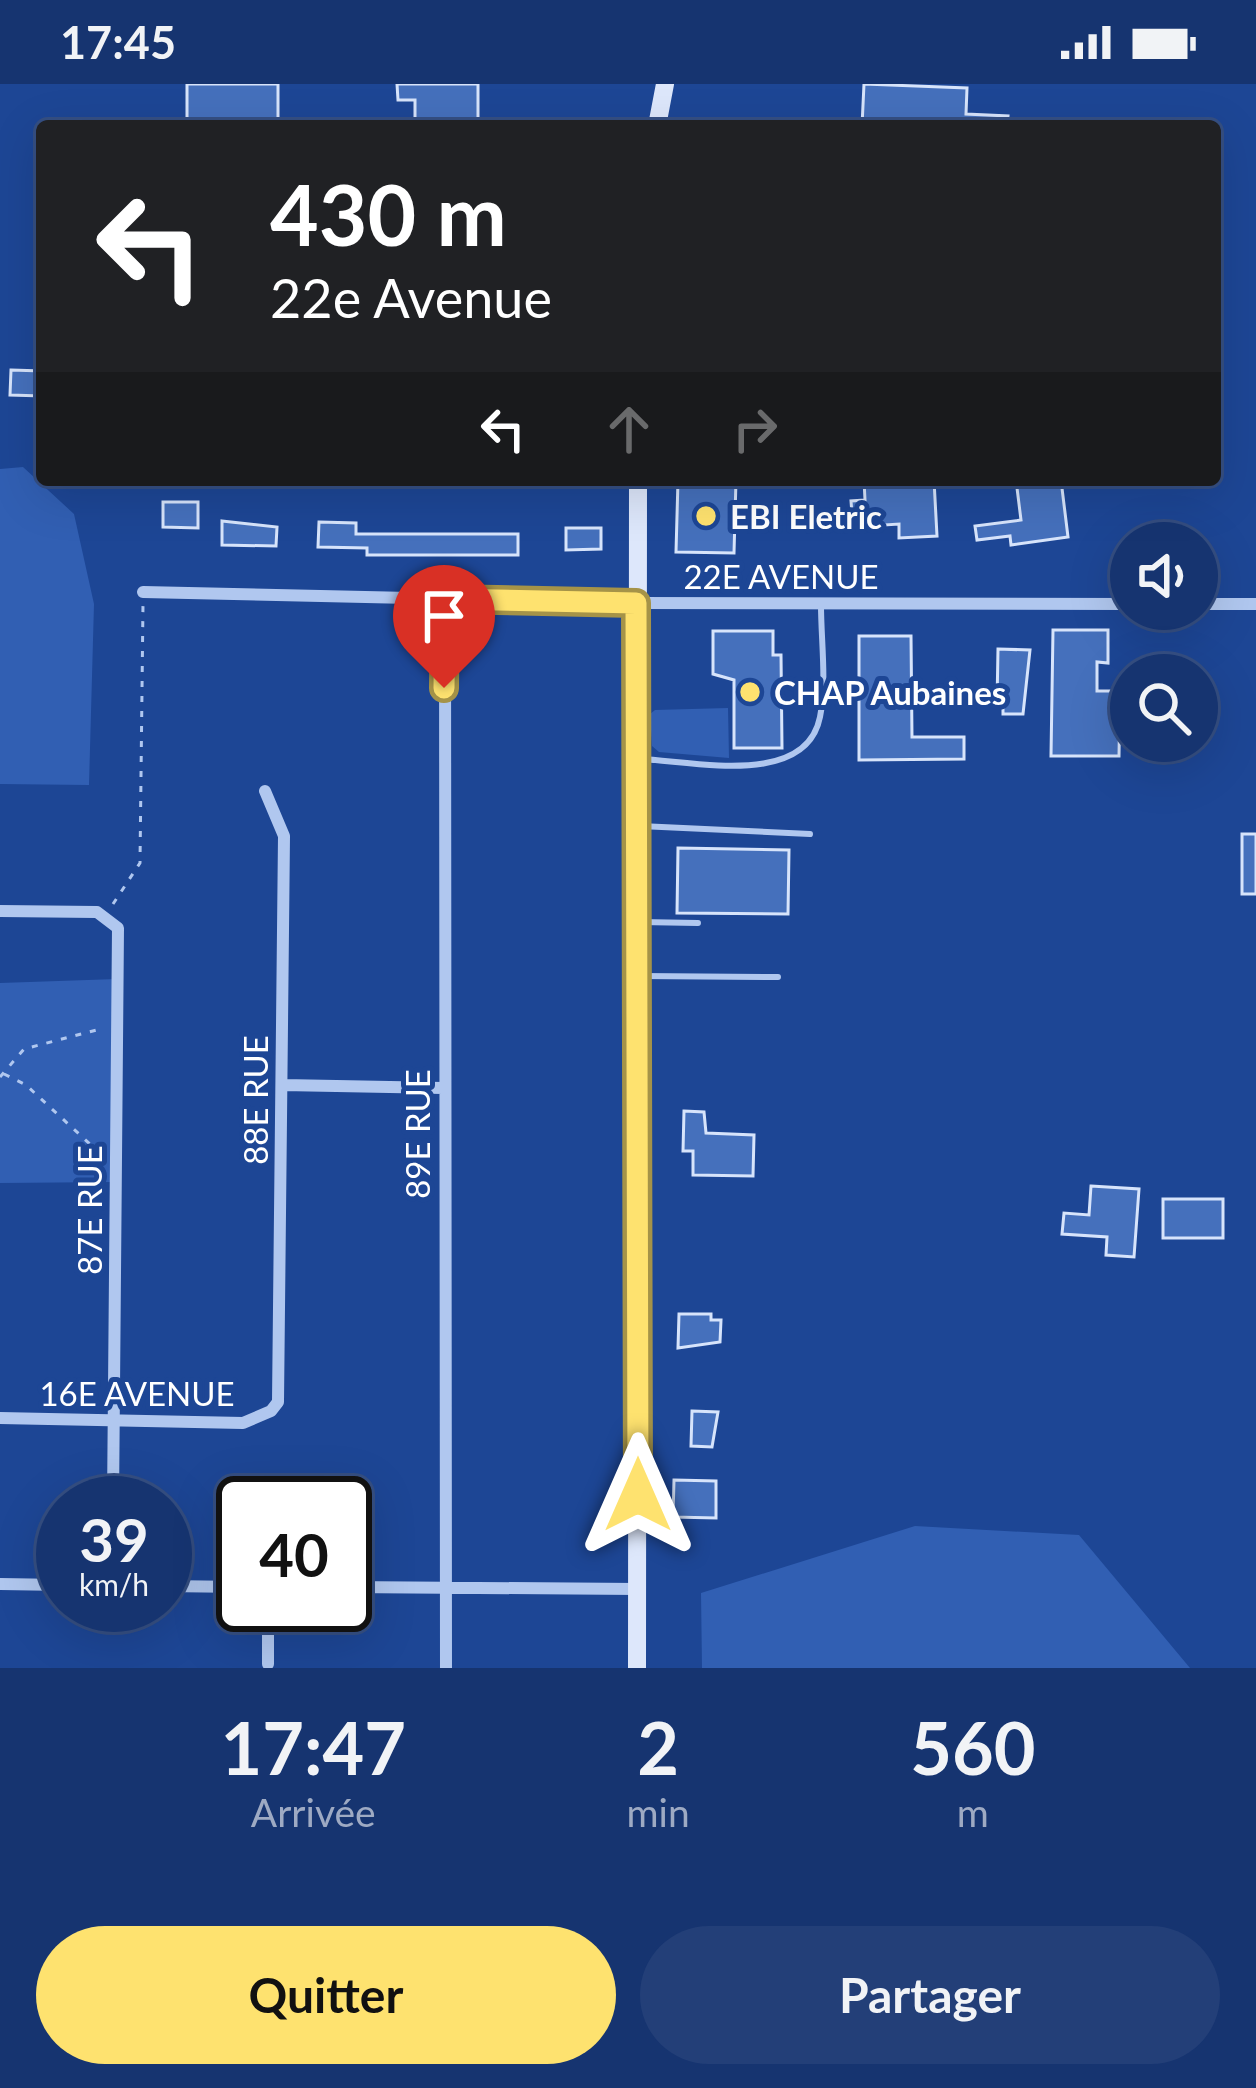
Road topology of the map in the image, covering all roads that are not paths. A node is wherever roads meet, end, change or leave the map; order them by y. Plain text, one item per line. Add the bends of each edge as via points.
1 (665, 84) edge
2 (658, 120) edge
3 (638, 486) edge
4 (143, 592) road end
5 (445, 599) junction
6 (636, 603) junction
7 (821, 603) junction
8 (1110, 604) edge
9 (1218, 604) edge
10 (1256, 604) edge
11 (636, 759) junction
12 (265, 791) dead end
13 (636, 826) junction
14 (810, 834) dead end
15 (0, 911) edge
16 (637, 922) junction
17 (698, 923) dead end
18 (637, 976) junction
19 (778, 977) dead end
20 (283, 1085) junction
21 (443, 1088) junction
22 (272, 1412) joint
23 (0, 1418) edge
24 (115, 1424) junction
25 (113, 1476) edge
26 (0, 1584) edge
27 (36, 1585) edge
28 (446, 1586) junction
29 (372, 1587) edge
30 (638, 1589) junction
31 (268, 1632) edge
32 (268, 1664) dead end
33 (446, 1668) edge
34 (638, 1668) edge

1 - 2 street
3 - 6 street
4 - 5 street, 22E AVENUE
5 - 6 street, 22E AVENUE
5 - 21 street, 89E RUE
6 - 7 street, 22E AVENUE
6 - 11 street
7 - 8 street, 22E AVENUE
7 - 11 lane via 821,716 796,754 772,765
9 - 10 street
11 - 13 street
12 - 20 street, 88E RUE via 284,836
13 - 14 lane
13 - 16 street
15 - 24 street, 87E RUE via 74,910 118,928
16 - 17 lane
16 - 18 street
18 - 19 lane
18 - 30 street
20 - 21 street
20 - 22 street, 88E RUE via 280,1388
21 - 28 street, 89E RUE
22 - 24 street, 16E AVENUE via 243,1424
23 - 24 street, 16E AVENUE
24 - 25 street, 87E RUE
26 - 27 street
28 - 29 street
28 - 30 street
28 - 33 street, 89E RUE
30 - 34 street
31 - 32 street

